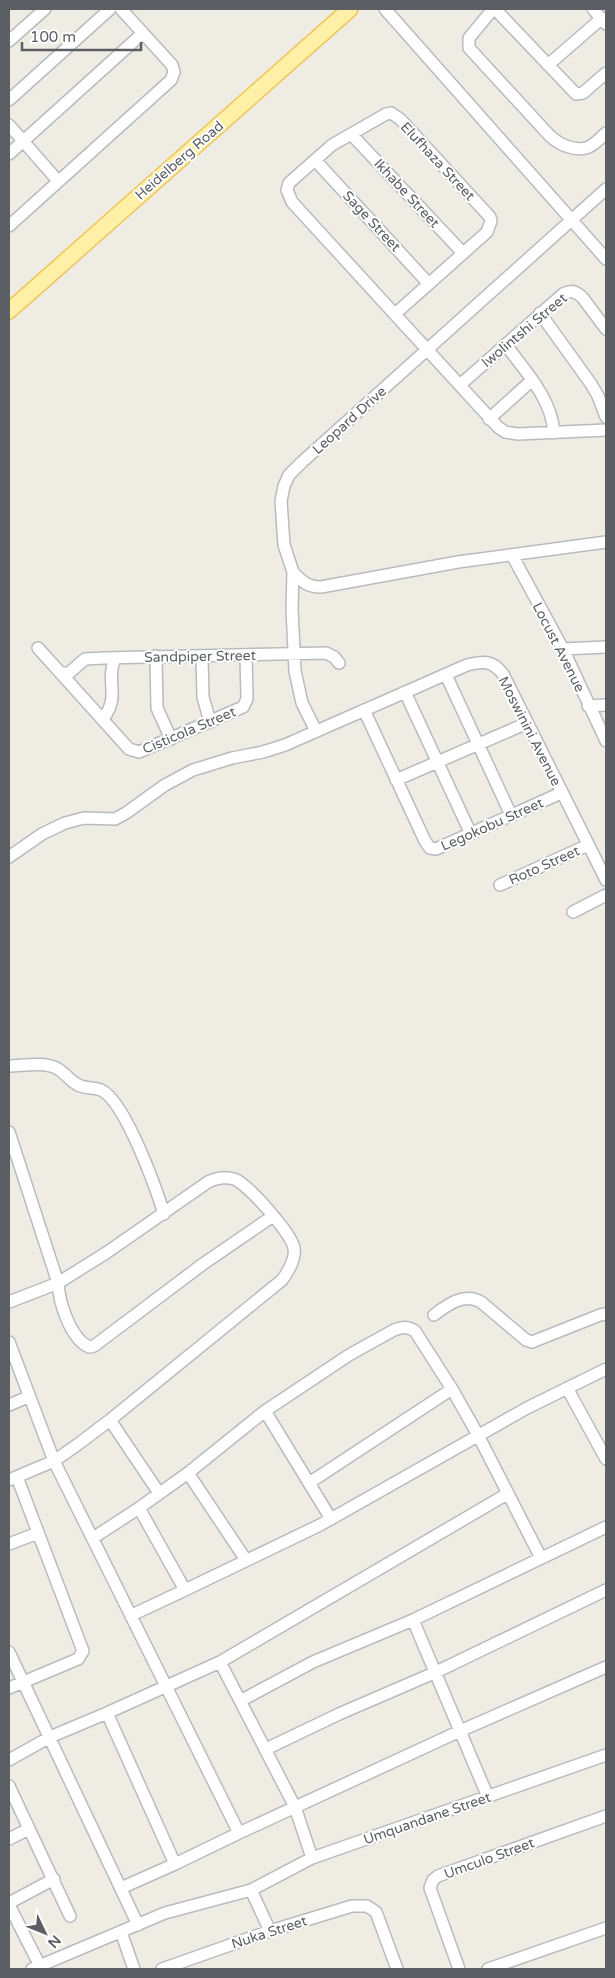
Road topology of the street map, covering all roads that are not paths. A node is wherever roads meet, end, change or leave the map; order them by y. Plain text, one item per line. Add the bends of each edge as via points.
1 (45, 9) edge
2 (110, 9) edge
3 (121, 9) edge
4 (350, 9) edge
5 (386, 9) edge
6 (494, 9) edge
7 (593, 9) edge
8 (604, 21) edge
9 (142, 33) junction
10 (9, 41) edge
11 (548, 66) junction
12 (606, 73) edge
13 (9, 100) edge
14 (9, 125) edge
15 (606, 133) edge
16 (351, 134) junction
17 (23, 141) junction
18 (9, 154) edge
19 (315, 160) junction
20 (58, 181) junction
21 (606, 189) edge
22 (571, 220) junction
23 (9, 226) edge
24 (462, 252) junction
25 (606, 259) edge
26 (428, 283) junction
27 (9, 312) edge
28 (540, 313) junction
29 (395, 314) junction
30 (606, 329) edge
31 (506, 345) junction
32 (427, 349) junction
33 (531, 381) junction
34 (460, 385) junction
35 (606, 417) edge
36 (489, 419) junction
37 (606, 430) edge
38 (554, 433) junction
39 (606, 542) edge
40 (512, 555) junction
41 (293, 572) junction
42 (606, 647) edge
43 (38, 648) dead end
44 (562, 649) junction
45 (246, 655) junction
46 (294, 655) junction
47 (156, 656) junction
48 (202, 657) junction
49 (115, 658) junction
50 (339, 663) dead end
51 (62, 673) junction
52 (446, 675) junction
53 (405, 692) junction
54 (606, 705) edge
55 (588, 706) junction
56 (364, 710) junction
57 (103, 719) junction
58 (210, 722) junction
59 (527, 723) junction
60 (316, 731) junction
61 (171, 739) junction
62 (606, 741) edge
63 (478, 745) junction
64 (437, 762) junction
65 (396, 780) junction
66 (561, 793) junction
67 (510, 815) junction
68 (470, 832) junction
69 (588, 845) junction
70 (9, 857) edge
71 (606, 880) edge
72 (500, 885) dead end
73 (606, 895) edge
74 (573, 912) dead end
75 (9, 1066) edge
76 (9, 1132) edge
77 (164, 1214) junction
78 (273, 1216) junction
79 (58, 1283) junction
80 (9, 1302) edge
81 (606, 1314) edge
82 (434, 1316) dead end
83 (9, 1342) edge
84 (606, 1369) edge
85 (567, 1388) junction
86 (452, 1389) junction
87 (28, 1397) junction
88 (9, 1405) edge
89 (265, 1412) junction
90 (110, 1420) junction
91 (478, 1435) junction
92 (603, 1442) edge
93 (606, 1459) edge
94 (54, 1461) junction
95 (188, 1472) junction
96 (13, 1479) edge
97 (309, 1483) junction
98 (159, 1493) junction
99 (507, 1494) junction
100 (139, 1508) junction
101 (331, 1519) junction
102 (606, 1527) edge
103 (38, 1533) junction
104 (93, 1538) junction
105 (9, 1544) edge
106 (541, 1558) junction
107 (246, 1560) junction
108 (185, 1590) junction
109 (606, 1590) edge
110 (132, 1615) junction
111 (412, 1620) junction
112 (9, 1652) edge
113 (220, 1662) junction
114 (606, 1667) edge
115 (434, 1673) junction
116 (23, 1682) junction
117 (9, 1688) edge
118 (166, 1688) junction
119 (240, 1700) junction
120 (107, 1713) junction
121 (460, 1731) junction
122 (50, 1737) junction
123 (266, 1749) junction
124 (606, 1756) edge
125 (9, 1760) edge
126 (9, 1786) edge
127 (488, 1797) junction
128 (295, 1807) junction
129 (606, 1816) edge
130 (29, 1829) junction
131 (239, 1833) junction
132 (9, 1839) edge
133 (312, 1858) junction
134 (175, 1864) junction
135 (54, 1878) junction
136 (121, 1888) junction
137 (251, 1890) junction
138 (9, 1904) edge
139 (70, 1916) dead end
140 (138, 1925) junction
141 (606, 1928) edge
142 (270, 1931) junction
143 (121, 1932) junction
144 (36, 1967) edge
145 (134, 1969) edge
146 (162, 1969) edge
147 (397, 1969) edge
148 (459, 1969) edge
149 (488, 1969) edge

1 - 10 street
2 - 13 street
3 - 9 street
4 - 27 main road, Heidelberg Road
5 - 22 street
6 - 11 street
6 - 15 street via 469,38 469,48 557,142 586,148
7 - 8 street
8 - 11 street
9 - 17 street
9 - 20 street via 172,65 171,80
11 - 12 street via 578,95
14 - 17 street
16 - 19 street, Elufhaza Street
16 - 24 street, Ikhabe Street
16 - 24 street, Elufhaza Street via 386,114 400,119 490,217 489,229
17 - 18 street
17 - 20 street
19 - 26 street, Sage Street
19 - 29 street, Elufhaza Street via 289,183 288,196
20 - 23 street
21 - 22 street, Leopard Drive
22 - 25 street
22 - 32 street, Leopard Drive
24 - 26 street, Elufhaza Street
26 - 29 street, Elufhaza Street
28 - 30 street, Iwolintshi Street via 562,294 573,291 582,297
28 - 31 street, Iwolintshi Street
28 - 35 street via 591,384
29 - 32 street, Elufhaza Street
31 - 33 street
31 - 34 street, Iwolintshi Street
32 - 34 street
32 - 41 street, Leopard Drive via 289,475 281,501 284,545
33 - 36 street
33 - 38 street via 549,409
34 - 36 street
36 - 38 street via 511,433
37 - 38 street
39 - 40 street
40 - 41 street via 322,587 311,587 301,582
40 - 44 street, Locust Avenue
41 - 46 street, Leopard Drive
42 - 44 street
43 - 51 street, Cisticola Street
44 - 55 street, Locust Avenue
45 - 46 street, Sandpiper Street
45 - 48 street, Sandpiper Street
45 - 58 street, Cisticola Street via 246,703
46 - 50 street, Sandpiper Street via 326,653
46 - 60 street, Leopard Drive via 298,689
47 - 48 street, Sandpiper Street
47 - 49 street, Sandpiper Street
47 - 61 street via 158,708
48 - 58 street via 203,697
49 - 51 street, Sandpiper Street via 85,660 68,673
49 - 57 street via 112,704
51 - 57 street, Cisticola Street
52 - 53 street, Moswinini Avenue
52 - 59 street, Moswinini Avenue via 478,662 494,664
52 - 63 street
53 - 56 street, Moswinini Avenue
53 - 64 street
54 - 55 street
55 - 62 street, Locust Avenue
56 - 60 street, Moswinini Avenue
56 - 65 street
57 - 61 street, Cisticola Street via 134,751 143,752
58 - 61 street, Cisticola Street
59 - 63 street
59 - 66 street, Moswinini Avenue
60 - 70 street, Moswinini Avenue via 271,749 193,770 122,816 65,822
63 - 64 street
63 - 67 street
64 - 65 street
64 - 68 street
65 - 68 street, Legokobu Street via 430,848 436,849
66 - 67 street, Legokobu Street
66 - 69 street, Moswinini Avenue
67 - 68 street, Legokobu Street
69 - 71 street, Moswinini Avenue
69 - 72 street, Roto Street
73 - 74 street
75 - 77 street via 52,1066 77,1085 101,1090 108,1095 139,1147
76 - 79 street
77 - 78 street via 213,1179 228,1177 247,1187
77 - 79 street
78 - 79 street via 197,1268 94,1346 82,1343 70,1324 62,1307
78 - 90 street via 294,1248 286,1275
79 - 80 street
81 - 82 street via 532,1342 472,1298 455,1301
83 - 87 street
84 - 85 street
85 - 91 street
85 - 92 street
86 - 89 street via 415,1331 401,1327 349,1355
86 - 91 street
86 - 97 street
87 - 88 street
87 - 94 street
89 - 95 street
89 - 97 street
90 - 94 street
90 - 98 street
91 - 99 street
91 - 101 street
92 - 93 street
94 - 96 street
94 - 104 street
95 - 98 street
95 - 107 street
96 - 103 street
97 - 101 street
98 - 100 street
99 - 106 street
99 - 113 street
100 - 104 street
100 - 108 street
101 - 107 street
102 - 106 street
103 - 105 street
103 - 116 street via 82,1651 78,1658
104 - 110 street
106 - 111 street
107 - 108 street
108 - 110 street
109 - 115 street
110 - 118 street
111 - 115 street
111 - 119 street via 312,1662
112 - 116 street
113 - 118 street
113 - 119 street
114 - 121 street
115 - 121 street
115 - 123 street
116 - 117 street
116 - 122 street
118 - 120 street
118 - 131 street
119 - 123 street
120 - 122 street
120 - 134 street
121 - 127 street
121 - 128 street
122 - 125 street
122 - 136 street
123 - 128 street
124 - 127 street, Umquandane Street
126 - 130 street
127 - 133 street, Umquandane Street
128 - 131 street
128 - 133 street
129 - 148 street, Umculo Street via 433,1880 430,1888
130 - 132 street
130 - 135 street
131 - 134 street
133 - 137 street, Umquandane Street
134 - 136 street
135 - 138 street
135 - 139 street
136 - 140 street
137 - 140 street, Umquandane Street via 181,1908
137 - 142 street
138 - 144 street
140 - 143 street, Umquandane Street
141 - 149 street
142 - 146 street, Nuka Street
142 - 147 street, Nuka Street via 352,1906 367,1906 376,1912
143 - 144 street, Umquandane Street
143 - 145 street

